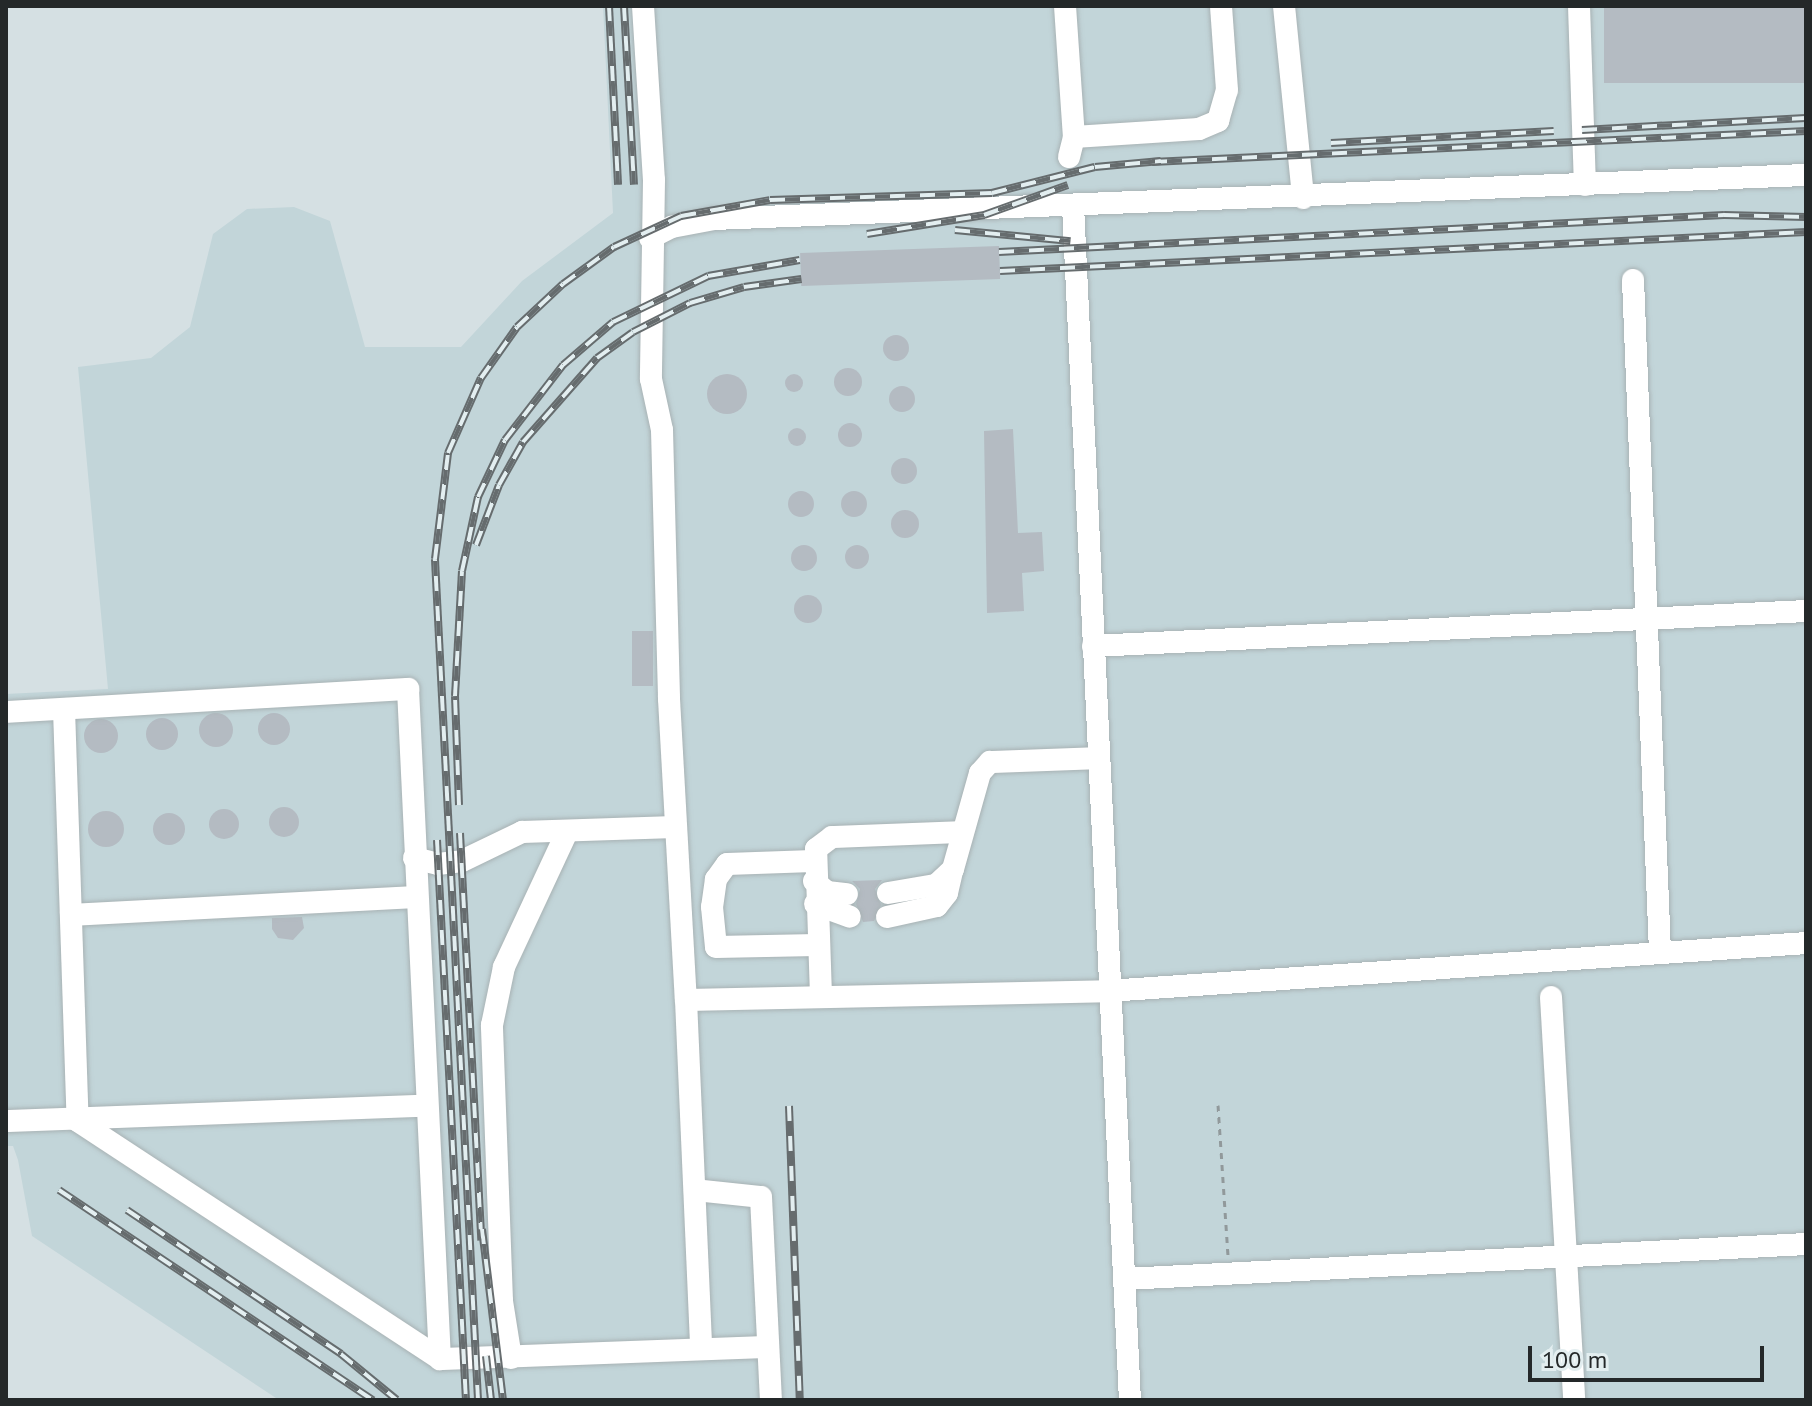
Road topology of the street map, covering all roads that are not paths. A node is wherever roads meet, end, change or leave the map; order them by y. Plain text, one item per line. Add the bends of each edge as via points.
1 (643, 6) edge
2 (1065, 6) edge
3 (1221, 6) edge
4 (1284, 6) edge
5 (1579, 6) edge
6 (1806, 175) edge
7 (1585, 185) junction
8 (1303, 198) junction
9 (1073, 206) junction
10 (650, 238) junction
11 (1633, 280) dead end
12 (1806, 611) edge
13 (1650, 619) junction
14 (1093, 646) junction
15 (64, 709) junction
16 (6, 712) edge
17 (1097, 758) junction
18 (675, 827) junction
19 (567, 832) junction
20 (961, 832) junction
21 (414, 858) junction
22 (953, 869) junction
23 (814, 871) junction
24 (888, 893) dead end
25 (847, 894) dead end
26 (415, 897) junction
27 (815, 904) junction
28 (71, 915) junction
29 (850, 917) dead end
30 (887, 917) dead end
31 (1806, 943) edge
32 (817, 945) junction
33 (716, 947) junction
34 (684, 948) junction
35 (1660, 951) junction
36 (1108, 991) junction
37 (821, 996) junction
38 (1551, 997) dead end
39 (686, 1000) junction
40 (425, 1106) junction
41 (6, 1121) edge
42 (78, 1121) junction
43 (695, 1190) junction
44 (1806, 1244) edge
45 (1564, 1256) junction
46 (1125, 1279) junction
47 (768, 1347) junction
48 (701, 1349) junction
49 (511, 1358) junction
50 (440, 1359) junction
51 (771, 1400) edge
52 (1130, 1400) edge
53 (1574, 1400) edge

1 - 10 lane via 654,180
2 - 3 lane via 1072,147 1199,129 1218,121 1227,90
4 - 8 lane
5 - 7 lane
6 - 7 lane
7 - 8 lane
8 - 9 lane
9 - 10 lane via 714,219 672,227
9 - 14 lane
10 - 18 lane via 651,379 662,430
11 - 13 lane
12 - 13 lane
13 - 14 lane
13 - 35 lane
14 - 17 lane
15 - 16 lane
15 - 21 lane via 408,689
15 - 28 lane
17 - 20 lane via 990,762 980,773
17 - 36 lane
18 - 19 lane
18 - 34 lane
19 - 21 lane via 522,832 475,857 450,863
19 - 49 lane via 504,967 492,1025 502,1301
20 - 22 lane
20 - 23 lane via 832,837 816,849
21 - 26 lane
22 - 24 lane via 936,885
22 - 30 lane via 947,893 937,906
23 - 25 lane via 827,892
23 - 27 lane
23 - 33 lane via 727,864 716,879 712,907
26 - 28 lane
26 - 40 lane
27 - 29 lane
27 - 32 lane
28 - 42 lane
31 - 35 lane
32 - 33 lane
32 - 37 lane
33 - 34 lane
34 - 39 lane
35 - 36 lane
36 - 37 lane
36 - 46 lane
37 - 39 lane
38 - 45 lane
39 - 43 lane
40 - 42 lane
40 - 50 lane
41 - 42 lane
42 - 50 lane
43 - 47 lane via 761,1197
43 - 48 lane
44 - 45 lane
45 - 46 lane
45 - 53 lane
46 - 52 lane
47 - 48 lane
47 - 51 lane
48 - 49 lane
49 - 50 lane

